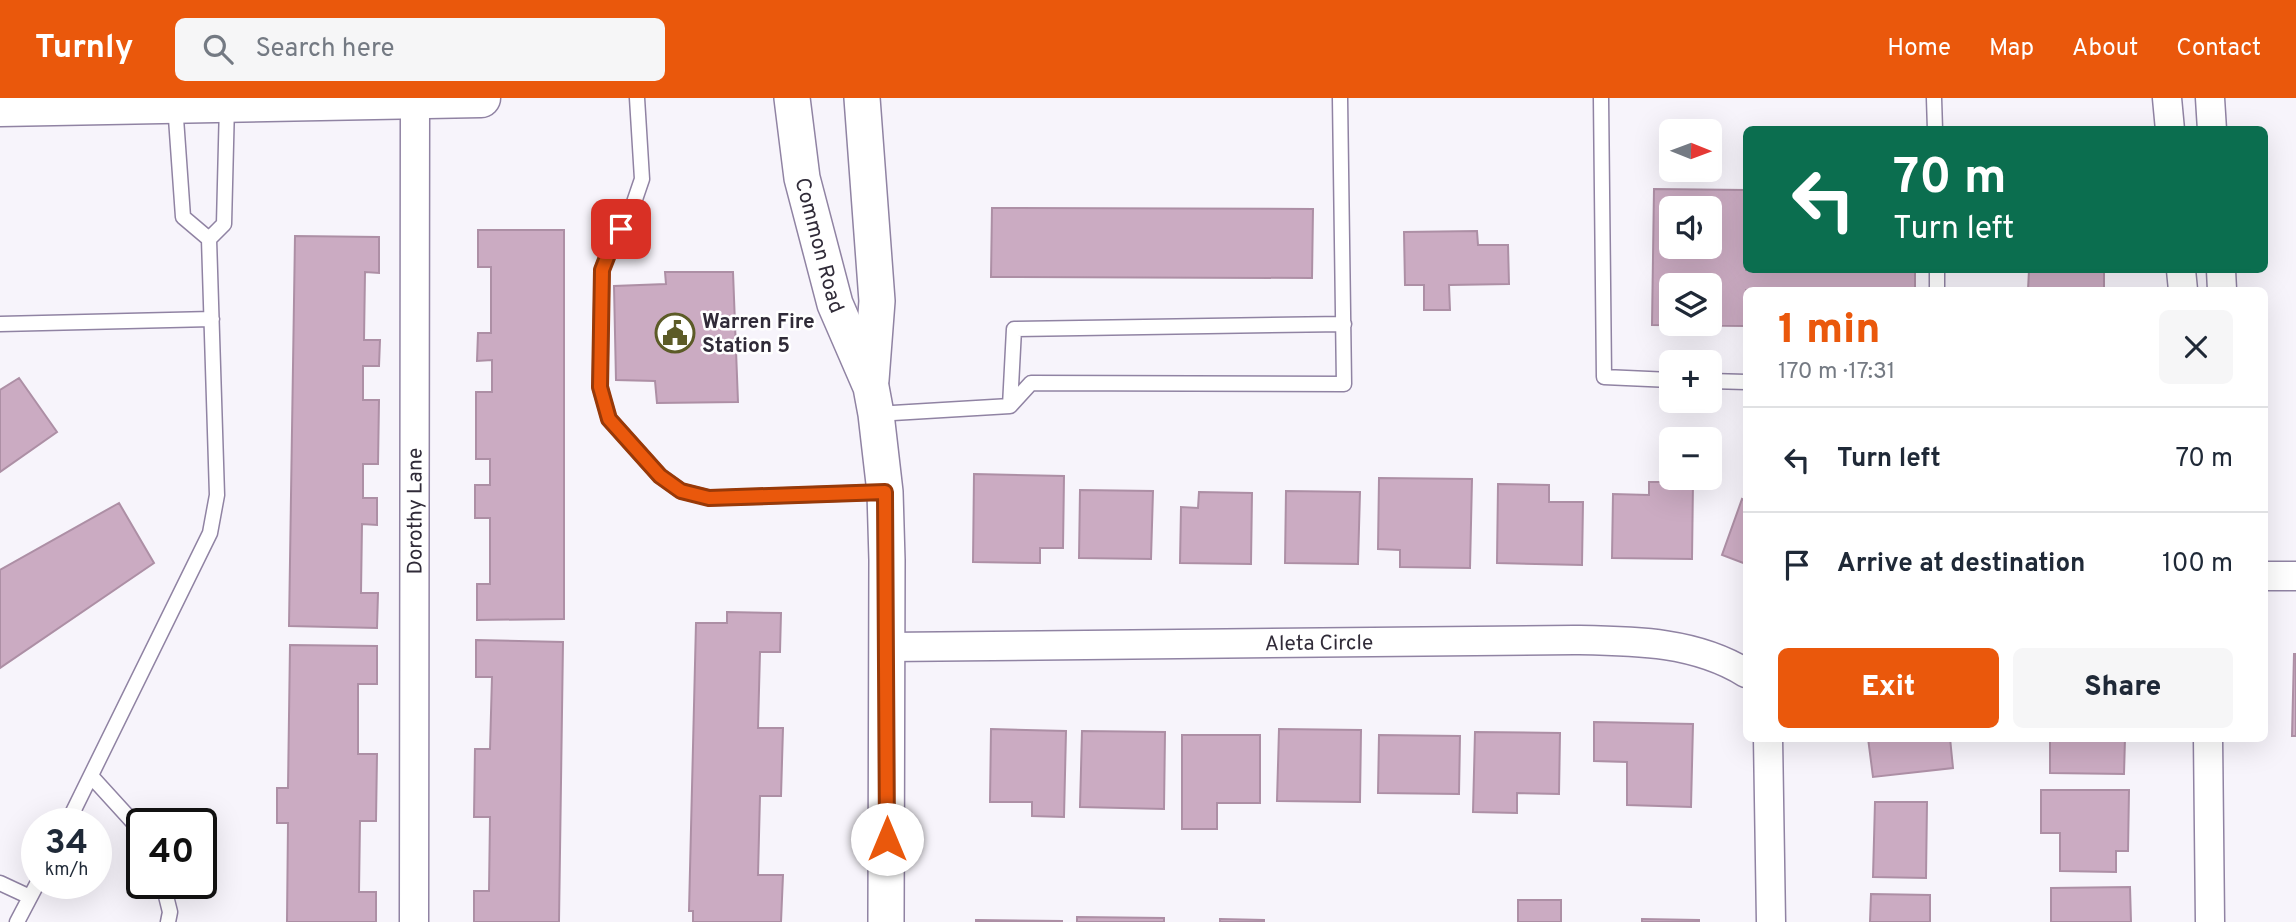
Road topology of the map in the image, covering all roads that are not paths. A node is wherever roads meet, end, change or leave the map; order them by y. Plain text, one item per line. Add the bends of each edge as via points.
1 (481, 98) edge
2 (637, 98) edge
3 (792, 98) edge
4 (862, 98) edge
5 (1340, 98) edge
6 (1601, 98) edge
7 (1934, 98) edge
8 (2167, 98) edge
9 (2210, 98) edge
10 (415, 99) edge
11 (228, 101) junction
12 (174, 103) junction
13 (0, 107) edge
14 (1935, 126) edge
15 (2170, 126) edge
16 (2212, 126) edge
17 (209, 239) junction
18 (212, 319) junction
19 (0, 324) edge
20 (1344, 324) junction
21 (1659, 379) edge
22 (1722, 381) edge
23 (1743, 382) edge
24 (874, 400) junction
25 (1010, 406) junction
26 (885, 492) junction
27 (2268, 576) edge
28 (2296, 576) edge
29 (887, 647) junction
30 (1743, 671) edge
31 (1768, 742) edge
32 (2208, 742) edge
33 (91, 776) junction
34 (74, 808) edge
35 (126, 814) edge
36 (0, 883) edge
37 (21, 887) edge
38 (28, 899) edge
39 (167, 899) edge
40 (17, 922) edge
41 (168, 922) edge
42 (414, 922) edge
43 (886, 922) edge
44 (1771, 922) edge
45 (2210, 922) edge

1 - 10 main road
2 - 26 lane via 642,179 602,270 600,387 609,419 660,476 681,491 709,498
3 - 24 street, Common Road via 802,178 835,304
4 - 24 street, Common Road via 877,301
5 - 20 lane
6 - 21 lane via 1604,377
7 - 14 lane
8 - 15 street
9 - 16 street
10 - 11 main road
10 - 42 street, Dorothy Lane
11 - 12 main road
11 - 17 lane via 224,224
12 - 13 main road
12 - 17 lane via 183,217
17 - 18 lane
18 - 19 lane
18 - 33 lane via 217,495 210,533
20 - 25 lane via 1344,384 1031,383
20 - 25 lane via 1014,329
22 - 23 lane
24 - 25 lane
24 - 26 street, Common Road
26 - 29 street, Common Road
27 - 28 street
29 - 30 street, Aleta Circle via 1624,641 1705,652
29 - 43 street, Common Road
31 - 44 street
32 - 45 street
33 - 34 lane
33 - 35 lane
36 - 37 lane
38 - 40 lane
39 - 41 lane

